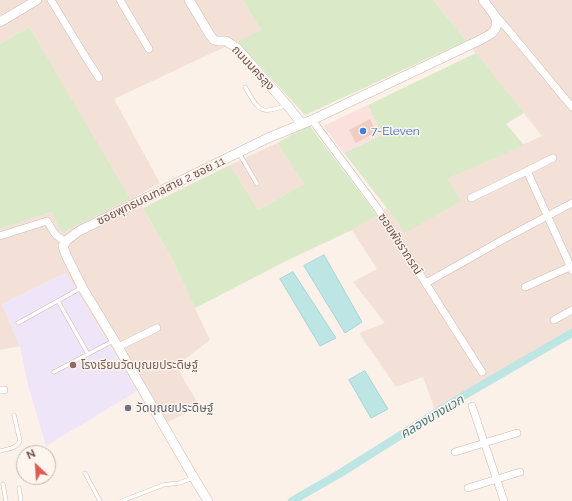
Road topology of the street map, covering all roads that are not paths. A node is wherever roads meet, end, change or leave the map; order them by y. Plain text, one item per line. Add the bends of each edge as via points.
1 (37, 0) edge
2 (51, 0) edge
3 (120, 0) edge
4 (189, 0) edge
5 (483, 0) edge
6 (497, 17) junction
7 (0, 22) edge
8 (149, 49) dead end
9 (99, 78) dead end
10 (245, 87) dead end
11 (287, 105) junction
12 (572, 107) edge
13 (312, 120) junction
14 (302, 124) junction
15 (239, 152) junction
16 (553, 158) dead end
17 (527, 171) junction
18 (257, 184) dead end
19 (471, 198) dead end
20 (572, 203) edge
21 (547, 216) junction
22 (0, 236) edge
23 (65, 242) junction
24 (571, 267) edge
25 (426, 283) junction
26 (82, 287) junction
27 (525, 287) dead end
28 (58, 301) junction
29 (572, 310) edge
30 (554, 320) dead end
31 (18, 323) dead end
32 (157, 328) dead end
33 (116, 343) junction
34 (88, 354) junction
35 (54, 372) dead end
36 (482, 372) dead end
37 (472, 406) dead end
38 (14, 415) dead end
39 (517, 433) dead end
40 (484, 442) junction
41 (0, 451) edge
42 (455, 452) dead end
43 (520, 472) dead end
44 (85, 473) dead end
45 (194, 478) junction
46 (497, 479) junction
47 (3, 484) dead end
48 (19, 488) dead end
49 (468, 488) dead end
50 (6, 501) edge
51 (21, 501) edge
52 (100, 501) edge
53 (122, 501) edge
54 (208, 501) edge
55 (504, 501) edge

1 - 7 street
2 - 9 street
3 - 8 street
4 - 11 street, ถนนนครลุง via 210,36 214,40 226,41 237,48
5 - 6 street
6 - 12 street
6 - 13 street, ซอยพุทธมณฑลสาย 2 ซอย 11 via 497,25 492,33 478,41
10 - 11 lane via 257,107 265,111
11 - 14 street, ถนนนครลุง
13 - 14 street, ซอยพุทธมณฑลสาย 2 ซอย 11
13 - 25 street, ซอยพัชราภรณ์ via 378,209
14 - 15 street, ซอยพุทธมณฑลสาย 2 ซอย 11
15 - 18 lane
15 - 23 street, ซอยพุทธมณฑลสาย 2 ซอย 11 via 79,231
16 - 17 street
17 - 19 street
17 - 21 street
20 - 21 street
21 - 24 street
21 - 25 street
22 - 23 street via 47,221 55,234
23 - 26 street via 66,255
24 - 27 street
25 - 36 street, ซอยพัชราภรณ์
26 - 28 lane
26 - 33 street
28 - 31 lane
28 - 34 lane
29 - 30 street
32 - 33 street
33 - 34 lane
33 - 45 street
34 - 35 lane
37 - 40 street
38 - 41 lane via 20,441 12,448
39 - 40 street
40 - 42 street
40 - 46 street
43 - 46 street
44 - 52 lane
45 - 53 lane via 163,485
45 - 54 street
46 - 49 street
46 - 55 street
47 - 50 lane
48 - 51 lane

